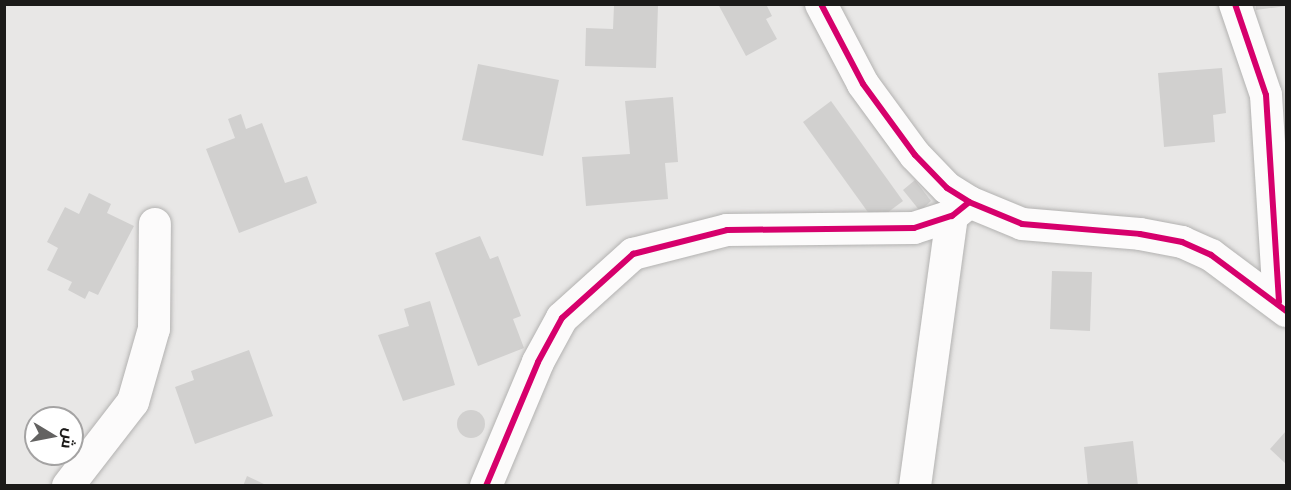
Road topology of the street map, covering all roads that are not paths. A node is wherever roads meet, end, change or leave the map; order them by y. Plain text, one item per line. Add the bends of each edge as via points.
1 (821, 4) edge
2 (1235, 4) edge
3 (960, 209) junction
4 (155, 224) dead end
5 (1283, 306) edge
6 (68, 486) edge
7 (486, 486) edge
8 (915, 486) edge

1 - 3 street via 863,84
2 - 5 street via 1266,95
3 - 5 street via 1022,224 1140,234 1182,242 1211,255
3 - 7 street via 914,228 727,230 633,254 562,318 538,362
3 - 8 street
4 - 6 street via 154,329 133,402

